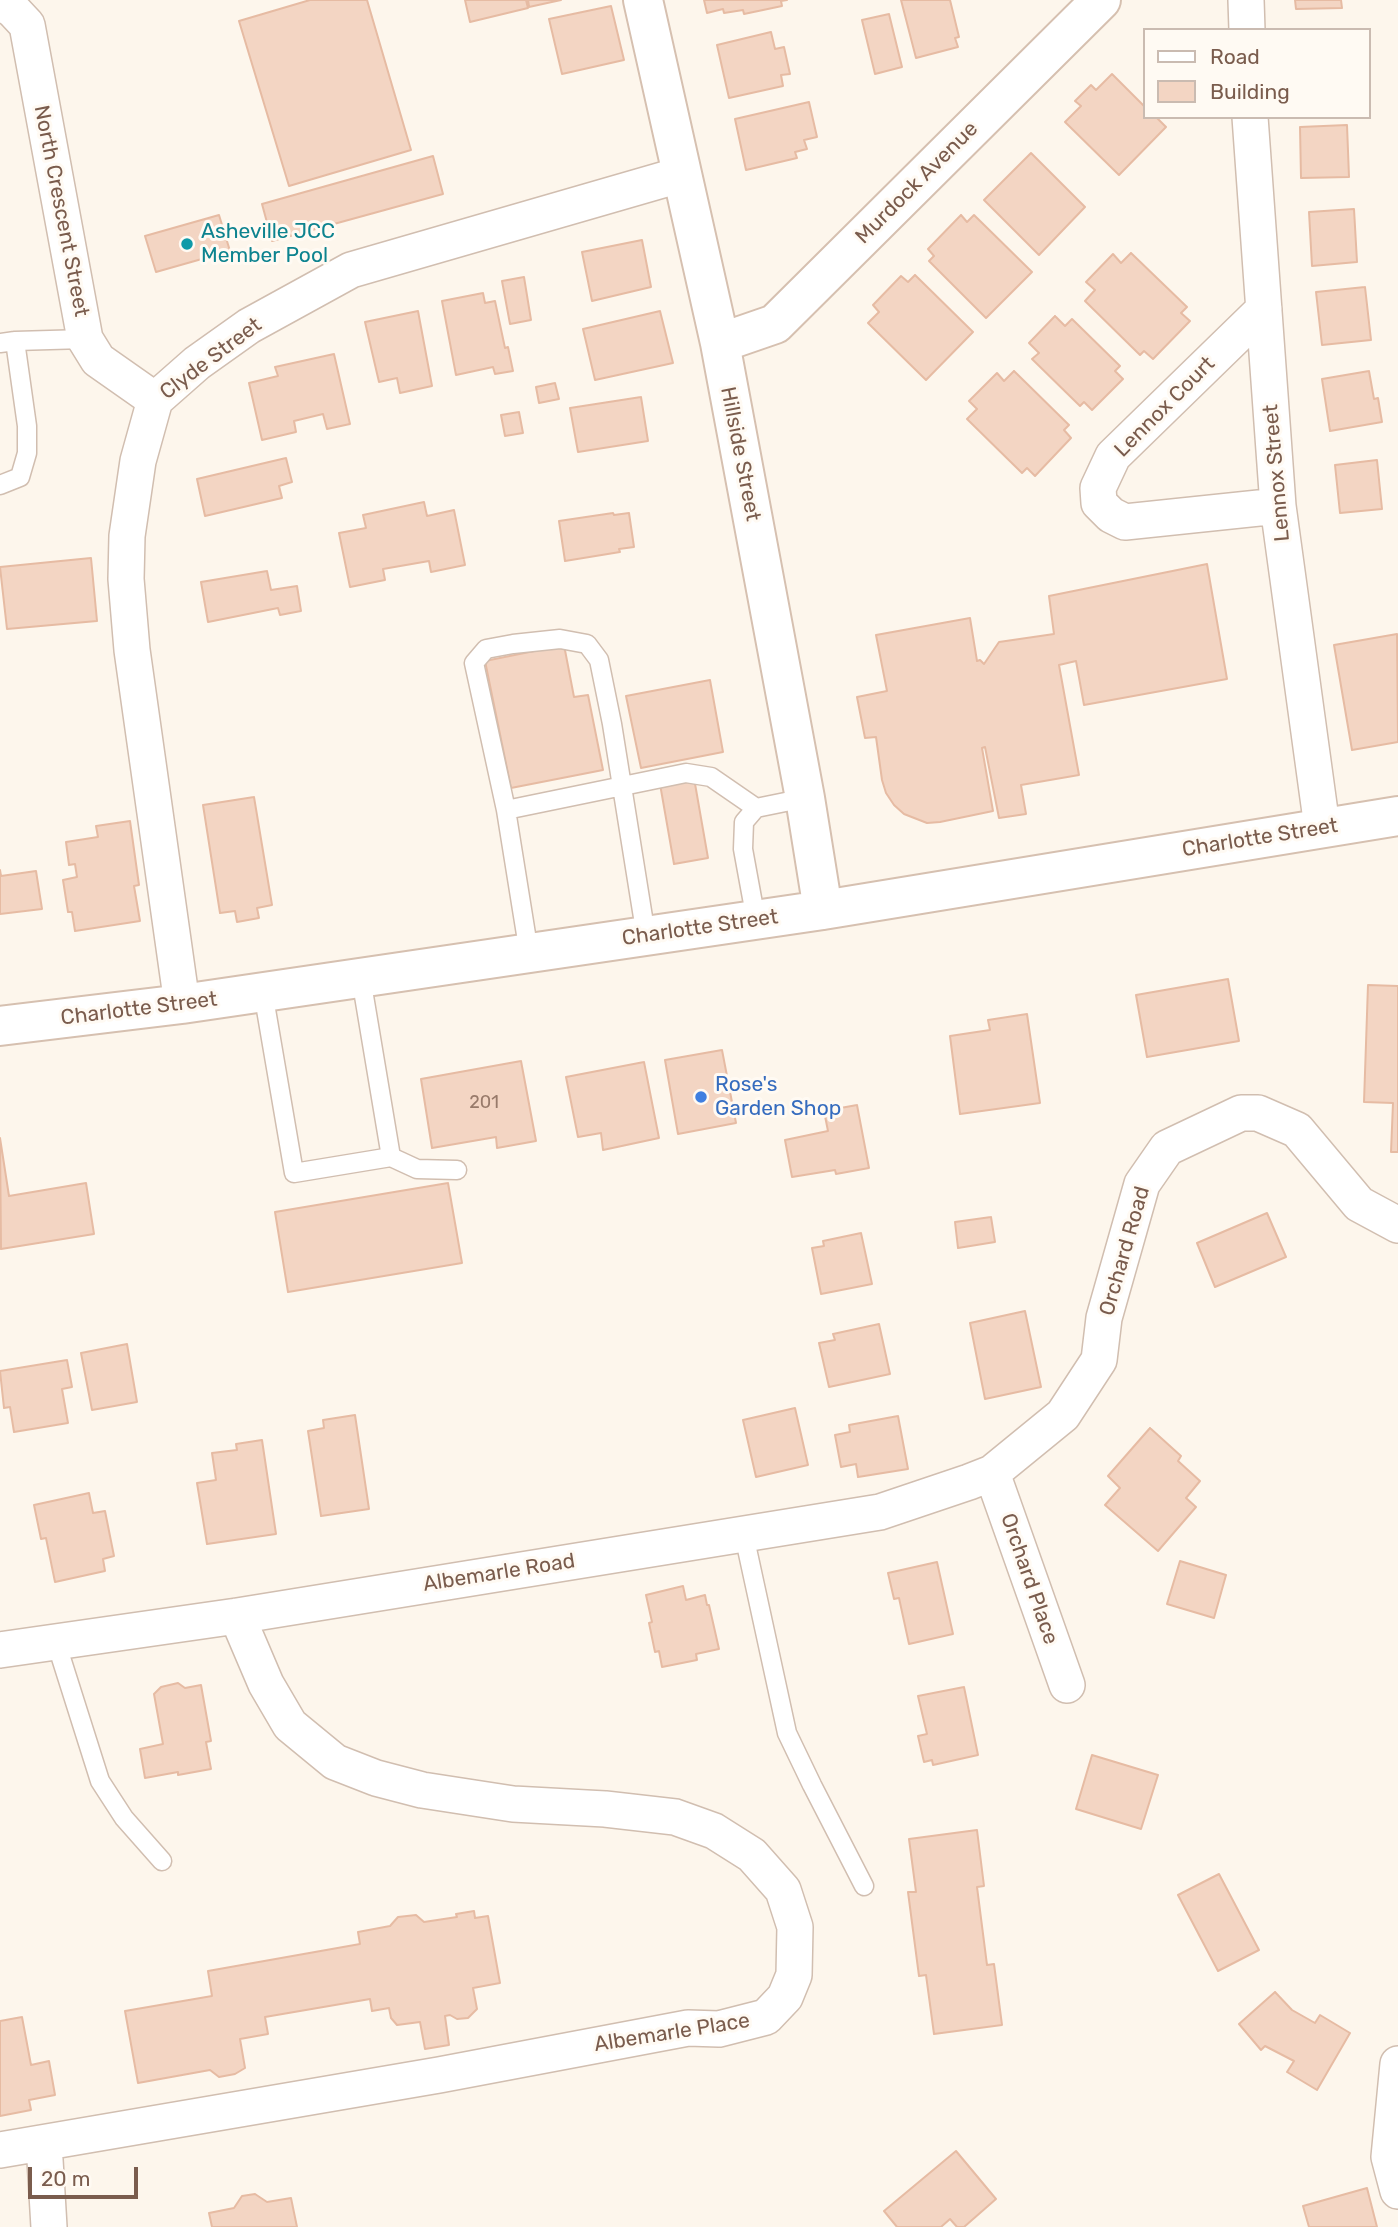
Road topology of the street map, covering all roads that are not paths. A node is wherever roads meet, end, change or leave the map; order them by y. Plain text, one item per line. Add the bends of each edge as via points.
1 (643, 0) edge
2 (1101, 0) edge
3 (1246, 0) edge
4 (0, 2) edge
5 (1247, 28) edge
6 (1250, 119) edge
7 (683, 174) junction
8 (1264, 309) junction
9 (85, 340) junction
10 (7, 342) edge
11 (720, 343) junction
12 (155, 400) junction
13 (0, 485) edge
14 (1278, 506) junction
15 (621, 786) junction
16 (805, 798) junction
17 (756, 808) junction
18 (506, 810) junction
19 (1398, 816) edge
20 (1322, 827) junction
21 (823, 910) junction
22 (756, 920) junction
23 (646, 936) junction
24 (530, 953) junction
25 (361, 978) junction
26 (263, 992) junction
27 (182, 1004) junction
28 (0, 1026) edge
29 (391, 1157) junction
30 (457, 1170) dead end
31 (1398, 1226) edge
32 (992, 1473) junction
33 (744, 1535) junction
34 (237, 1616) junction
35 (56, 1642) junction
36 (0, 1649) edge
37 (1067, 1685) dead end
38 (162, 1861) dead end
39 (863, 1886) dead end
40 (1398, 2064) edge
41 (44, 2143) junction
42 (0, 2150) edge
43 (1398, 2191) edge
44 (49, 2227) edge

1 - 7 street, Hillside Street
2 - 11 street, Murdock Avenue via 775,324
3 - 5 street
4 - 9 street, North Crescent Street via 27,25
6 - 8 street, Lennox Street
7 - 11 street, Hillside Street
7 - 12 street, Clyde Street via 351,270 249,326
8 - 14 street, Lennox Street
8 - 14 street, Lennox Court via 1113,456 1098,488 1100,503 1125,522
9 - 10 lane
9 - 12 street, North Crescent Street via 98,360
10 - 13 lane via 27,426 27,453 20,477
11 - 16 street, Hillside Street
12 - 27 street, Clyde Street via 138,461 126,579
14 - 20 street, Lennox Street
15 - 17 lane via 686,773 711,777
15 - 18 lane
15 - 18 lane via 599,660 587,644 559,639 486,649 474,663
15 - 23 lane
16 - 17 lane
16 - 21 street, Hillside Street
17 - 22 lane via 744,822 743,849
18 - 24 lane
19 - 20 street, Charlotte Street
20 - 21 street, Charlotte Street
21 - 22 street, Charlotte Street
22 - 23 street, Charlotte Street
23 - 24 street, Charlotte Street
24 - 25 street, Charlotte Street
25 - 26 street, Charlotte Street
25 - 29 lane
26 - 27 street, Charlotte Street
26 - 29 lane via 295,1173
27 - 28 street, Charlotte Street
29 - 30 lane via 416,1170
31 - 32 street, Orchard Road via 1359,1204 1297,1130 1258,1113 1241,1113 1167,1148 1142,1184 1104,1318 1099,1360 1063,1415
32 - 33 street, Albemarle Road via 880,1512
32 - 37 street, Orchard Place
33 - 34 street, Albemarle Road
33 - 39 lane via 787,1733
34 - 35 street, Albemarle Road
34 - 41 street, Albemarle Place via 290,1725 335,1762 422,1790 513,1804 675,1817 714,1831 752,1855 783,1890 795,1927 794,1975 785,1997 766,2017 719,2029 688,2028
35 - 36 street, Albemarle Road
35 - 38 lane via 100,1781 124,1818
40 - 43 street via 1389,2157
41 - 42 street, Albemarle Place
41 - 44 street

